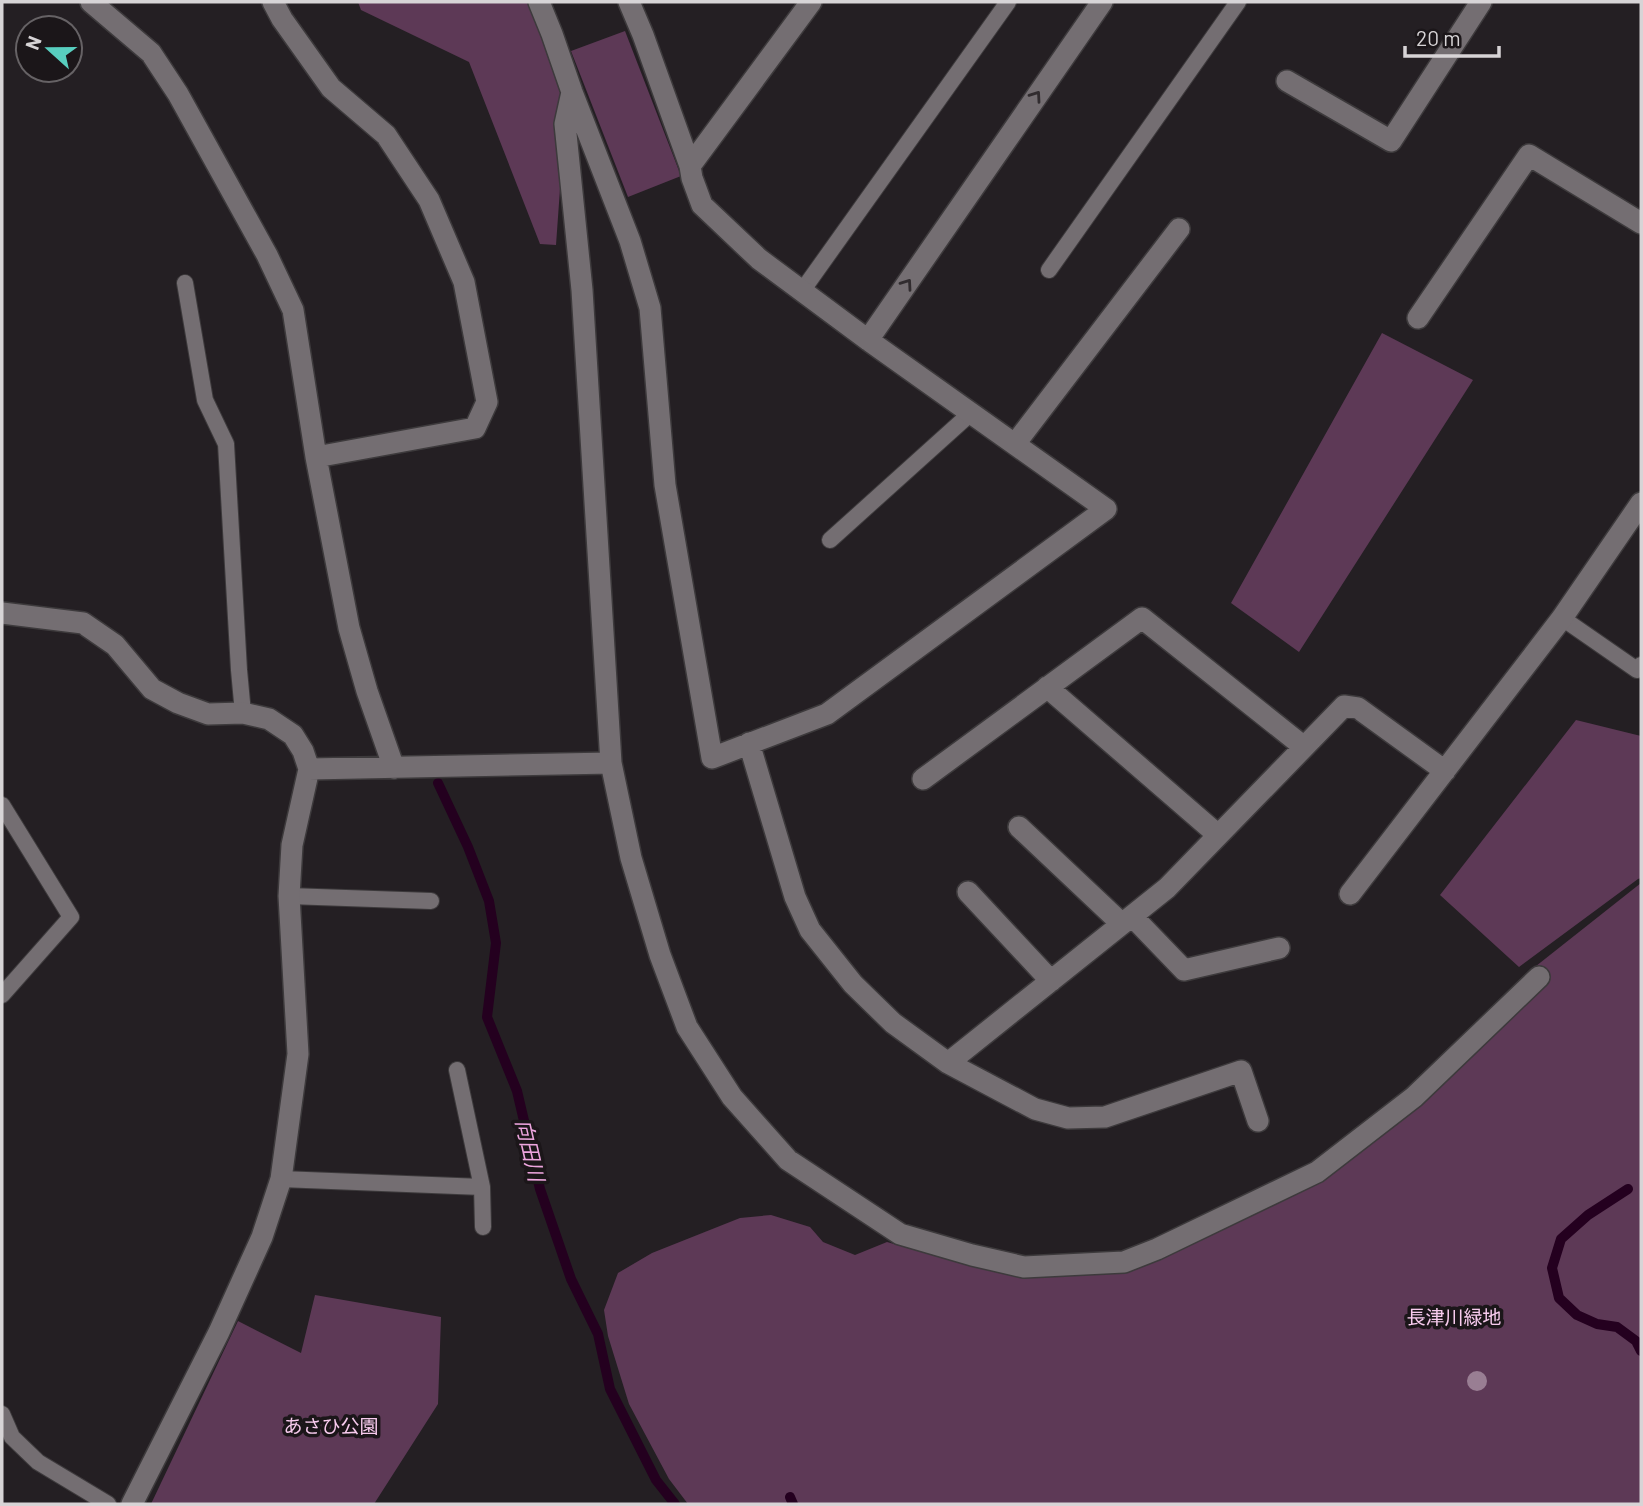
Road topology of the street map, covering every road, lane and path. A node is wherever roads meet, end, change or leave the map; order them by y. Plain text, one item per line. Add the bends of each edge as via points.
1 (91, 2) edge
2 (273, 2) edge
3 (539, 2) edge
4 (629, 2) edge
5 (811, 2) edge
6 (1008, 2) edge
7 (1102, 2) edge
8 (1238, 2) edge
9 (1481, 2) edge
10 (1287, 81) dead end
11 (572, 92) junction
12 (690, 166) junction
13 (1641, 223) edge
14 (1179, 229) dead end
15 (1049, 270) dead end
16 (185, 283) dead end
17 (802, 291) junction
18 (1418, 317) dead end
19 (868, 340) junction
20 (971, 413) junction
21 (1015, 444) junction
22 (316, 457) junction
23 (1641, 503) edge
24 (830, 540) dead end
25 (2, 612) edge
26 (1562, 618) junction
27 (1641, 665) edge
28 (1047, 687) junction
29 (243, 713) junction
30 (749, 743) junction
31 (1304, 747) junction
32 (611, 764) junction
33 (394, 768) junction
34 (309, 769) junction
35 (1444, 771) junction
36 (923, 779) dead end
37 (2, 805) edge
38 (1019, 827) dead end
39 (1218, 835) junction
40 (968, 891) dead end
41 (1350, 894) dead end
42 (289, 896) junction
43 (432, 901) dead end
44 (1127, 920) junction
45 (1279, 948) dead end
46 (1539, 977) dead end
47 (1051, 981) junction
48 (2, 995) edge
49 (948, 1063) junction
50 (457, 1070) dead end
51 (1258, 1121) dead end
52 (281, 1179) junction
53 (482, 1187) junction
54 (483, 1227) dead end
55 (2, 1414) edge
56 (108, 1504) edge
57 (132, 1504) edge

1 - 22 street via 151,53 267,255 293,310
2 - 22 street via 331,88 386,135 429,200 464,282 487,402 475,428
3 - 11 street
4 - 12 street
5 - 12 street
6 - 17 lane
19 -> 7 street
8 - 15 lane
9 - 10 street via 1391,141
11 - 30 street via 630,241 650,308 665,485 712,758
11 - 32 street via 565,124 582,290
12 - 17 street via 702,205 759,259
13 - 18 street via 1529,155
14 - 21 street
16 - 29 lane via 205,400 226,444
17 - 19 street
19 - 20 street
20 - 21 street
20 - 24 lane
21 - 30 street via 1106,509 827,714
22 - 33 street via 349,628
23 - 26 street
25 - 29 street via 83,623 115,645 152,689 208,714
26 - 27 lane via 1637,670
26 - 35 street
28 - 31 street via 1142,618
28 - 36 street
28 - 39 street
29 - 34 street via 269,719 293,735
30 - 49 street via 795,897 810,930 853,984 893,1023
31 - 35 street via 1345,706 1358,708
31 - 39 street
32 - 33 street
32 - 46 street via 631,858 660,955 687,1027 732,1097 788,1160 901,1234 1024,1267 1124,1262 1317,1172 1415,1097
33 - 34 street
34 - 42 street via 292,845
35 - 41 street
37 - 48 lane via 71,917
38 - 44 street
39 - 44 street via 1167,888
40 - 47 street
42 - 43 lane
42 - 52 street via 298,1054
44 - 45 street via 1184,970
44 - 47 street
47 - 49 street
49 - 51 street via 1035,1109 1068,1118 1105,1116 1241,1072
50 - 53 lane
52 - 53 lane
52 - 57 street via 262,1237 219,1332
53 - 54 lane
55 - 56 lane via 12,1437 38,1462

